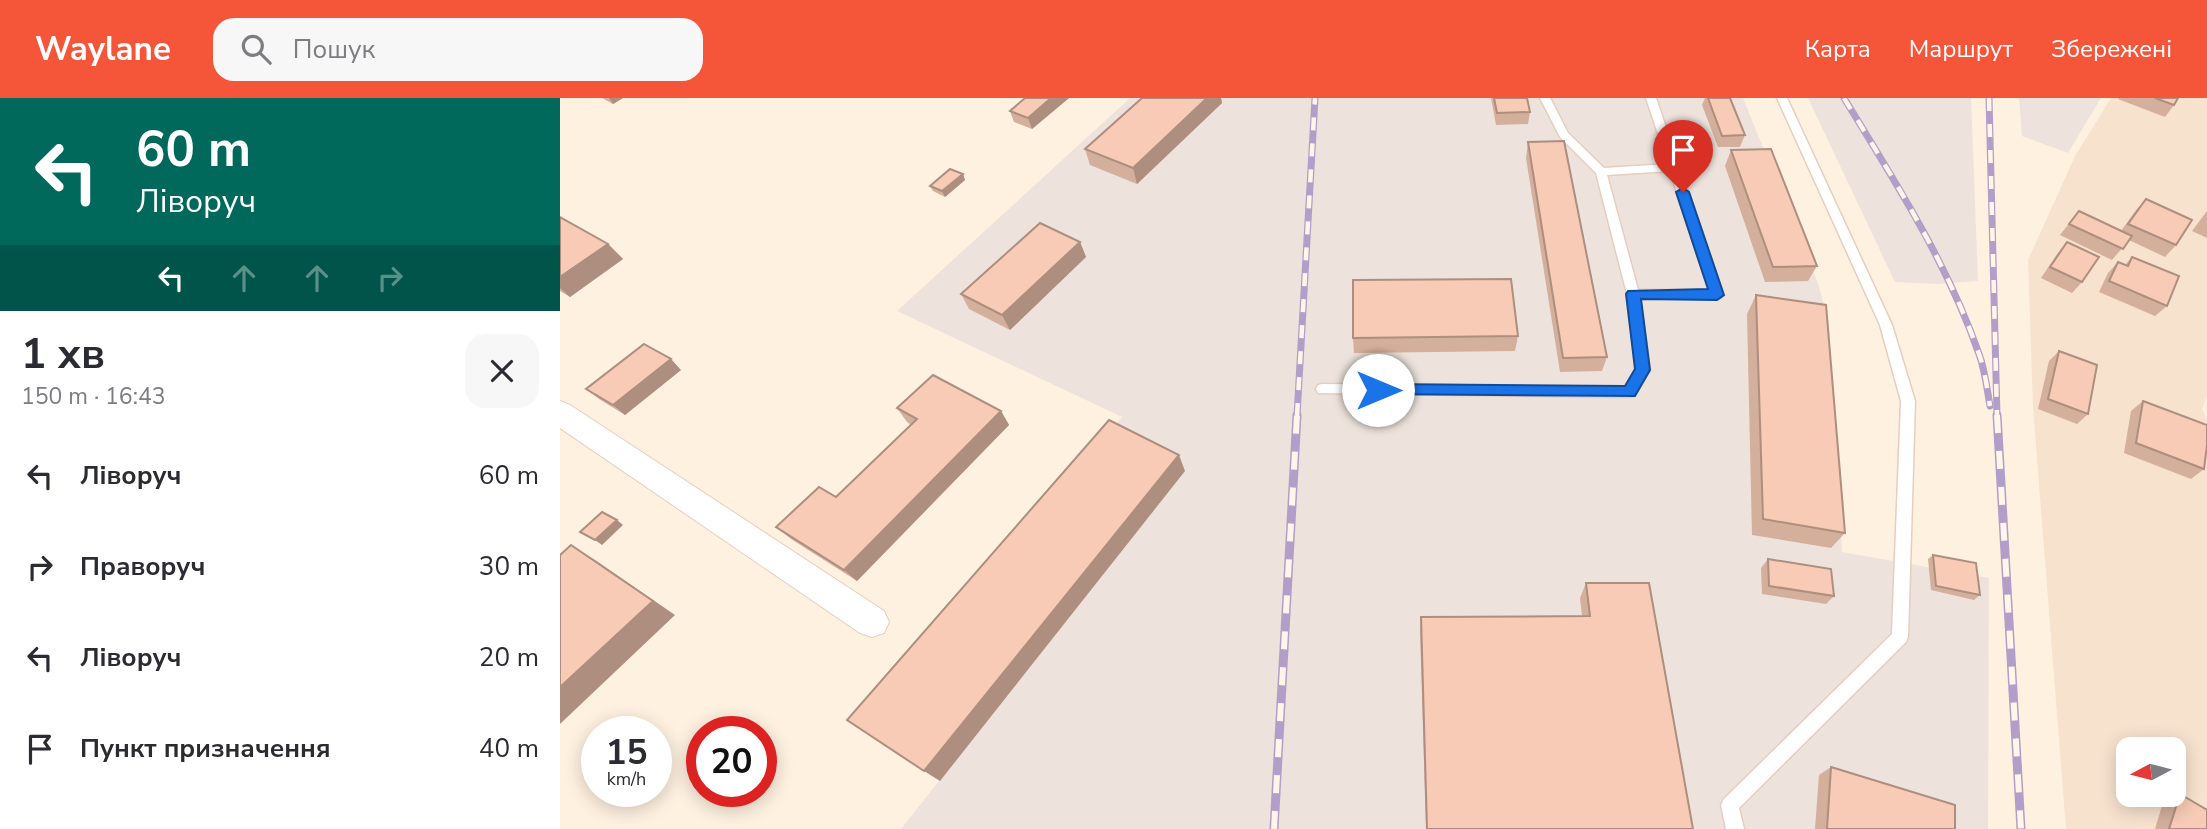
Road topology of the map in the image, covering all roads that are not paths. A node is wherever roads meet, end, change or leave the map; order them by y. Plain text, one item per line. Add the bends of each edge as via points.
1 (1545, 98) edge
2 (1651, 98) edge
3 (1782, 98) edge
4 (1674, 167) junction
5 (1601, 172) junction
6 (1633, 294) junction
7 (1322, 389) dead end
8 (560, 413) edge
9 (872, 622) dead end
10 (1735, 829) edge

1 - 5 lane via 1564,135
2 - 4 lane
3 - 10 lane via 1886,325 1908,401 1900,637 1730,805
4 - 5 lane
4 - 6 lane via 1717,295
5 - 6 lane
6 - 7 lane via 1643,370 1629,392
8 - 9 street

